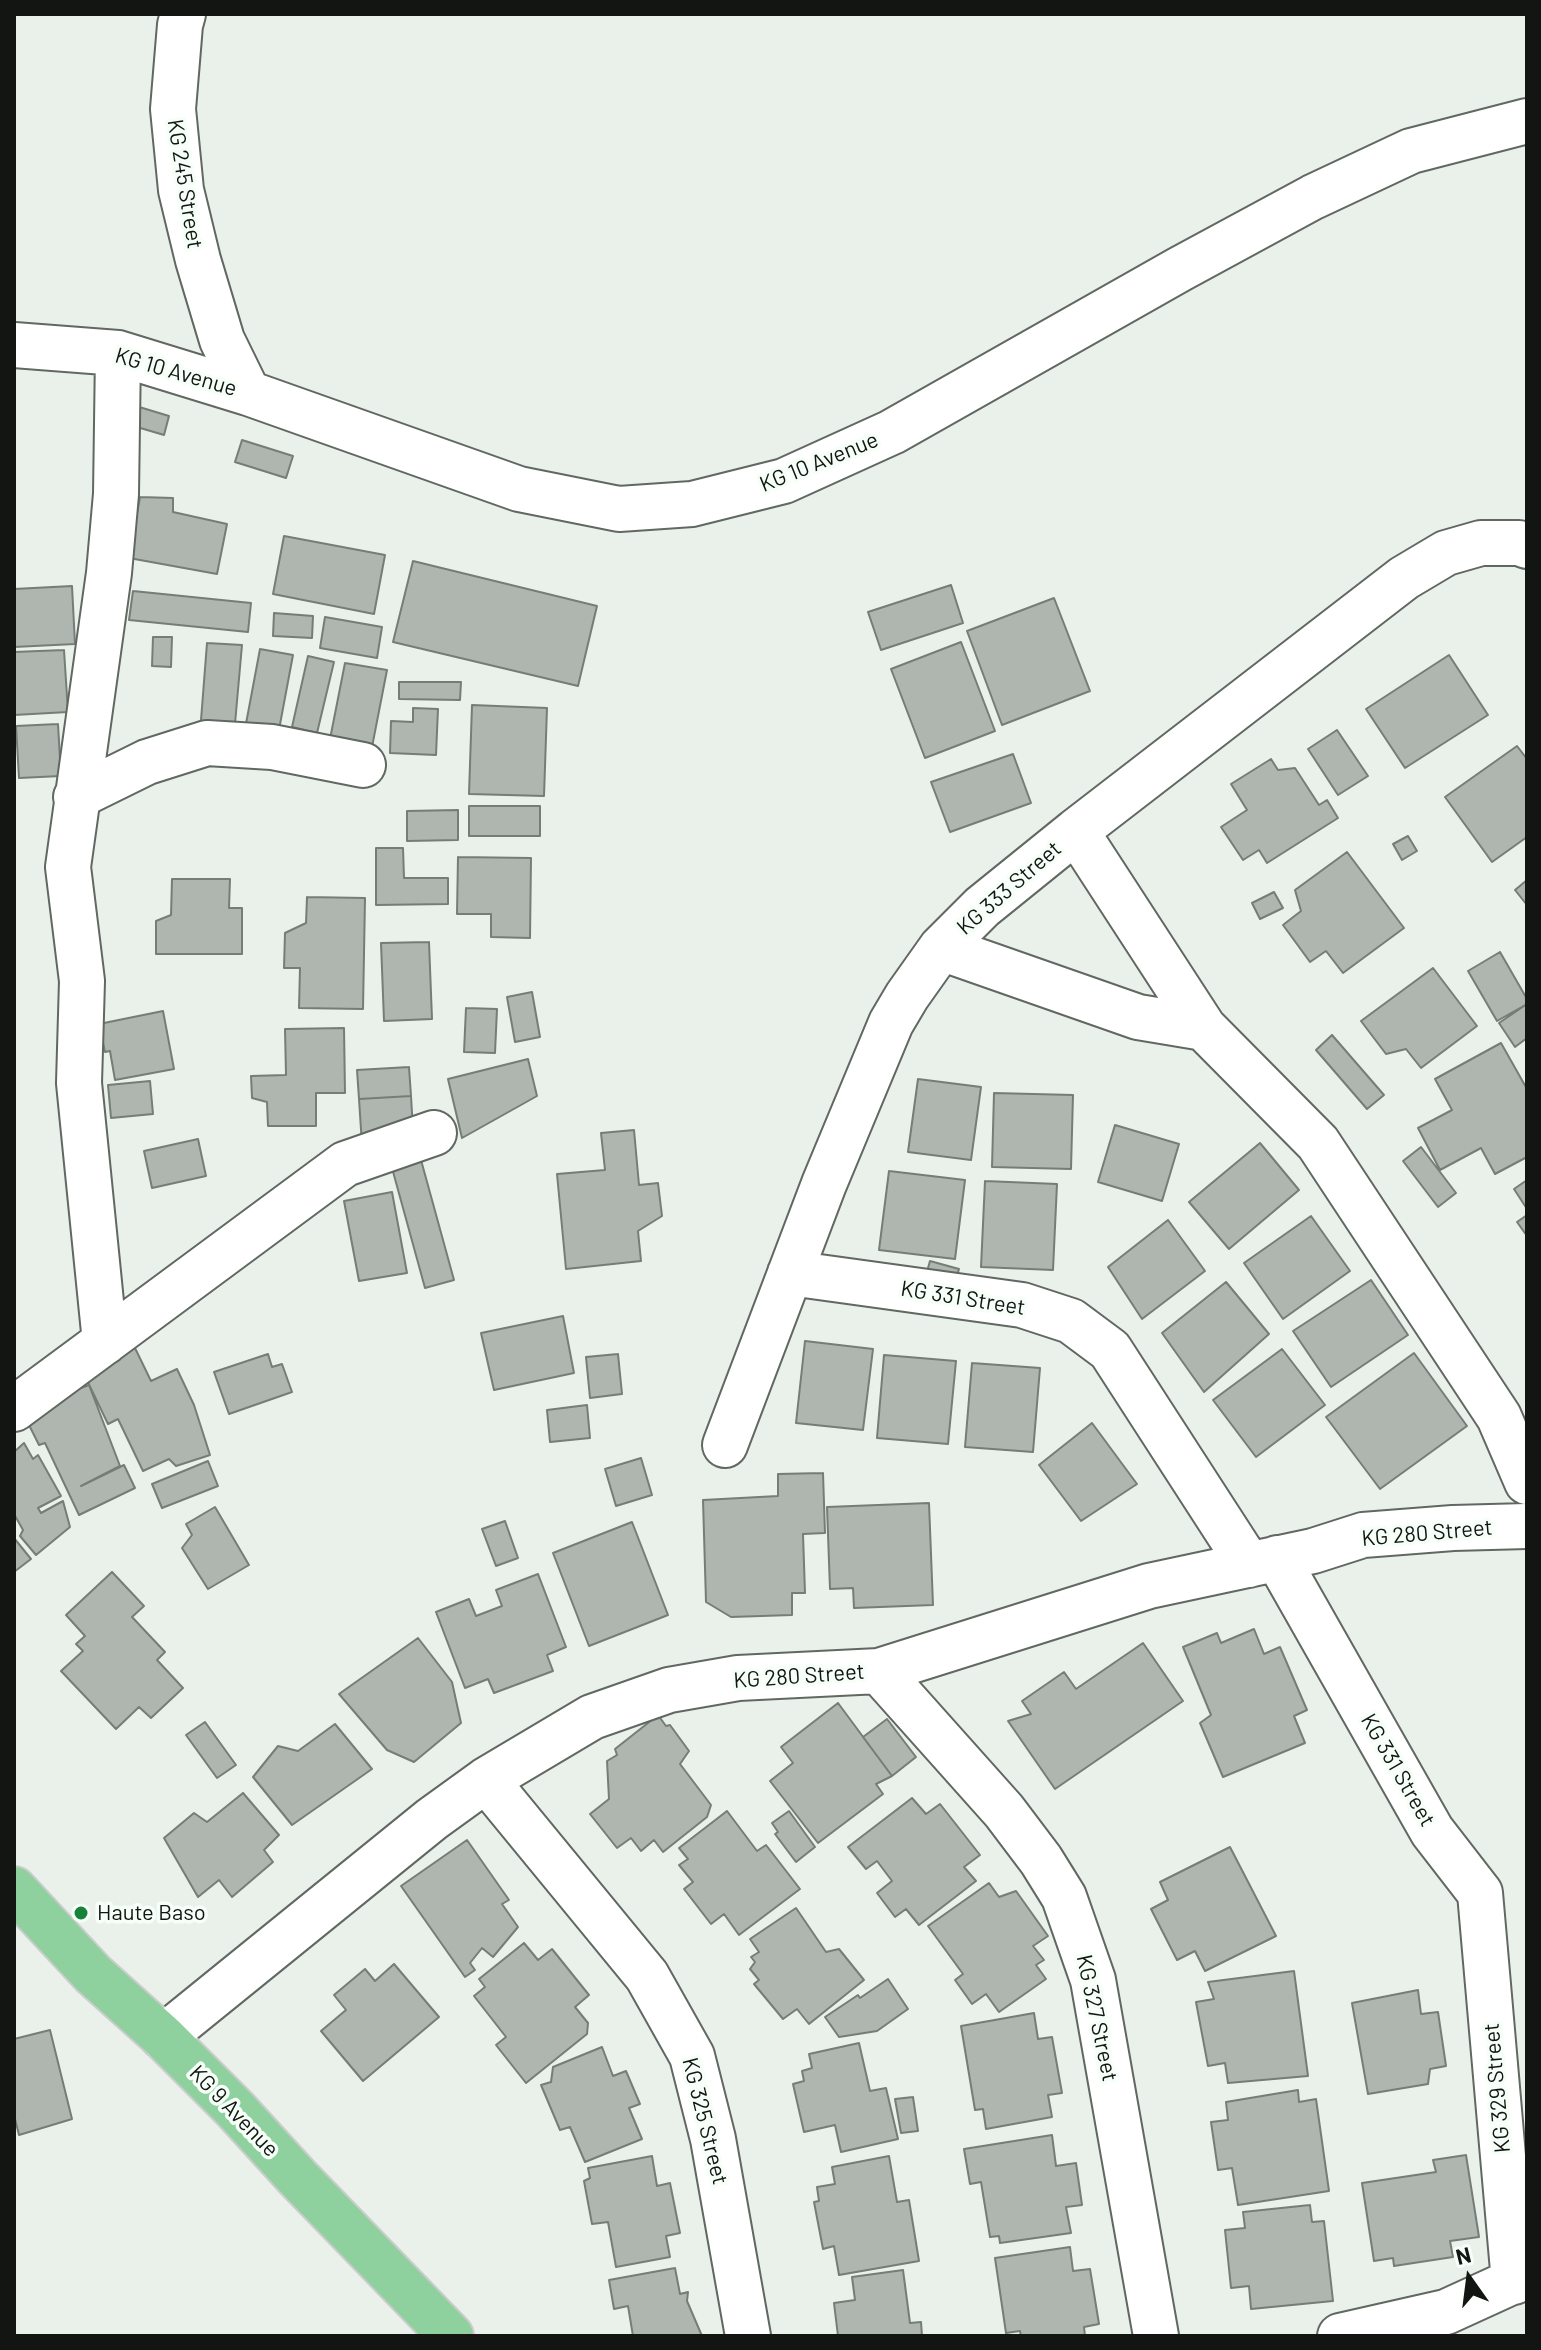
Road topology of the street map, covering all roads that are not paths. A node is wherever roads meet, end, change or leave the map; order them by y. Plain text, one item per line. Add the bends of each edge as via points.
1 (183, 14) edge
2 (1527, 121) edge
3 (14, 345) edge
4 (118, 353) junction
5 (248, 393) junction
6 (1527, 546) edge
7 (363, 765) dead end
8 (76, 797) junction
9 (1076, 831) junction
10 (941, 948) junction
11 (1204, 1028) junction
12 (434, 1133) dead end
13 (790, 1273) junction
14 (105, 1342) junction
15 (14, 1409) edge
16 (725, 1445) dead end
17 (1527, 1482) edge
18 (1527, 1526) edge
19 (1263, 1561) junction
20 (879, 1671) junction
21 (486, 1780) junction
22 (14, 1889) edge
23 (1480, 1893) joint
24 (163, 2037) junction
25 (1520, 2279) edge
26 (451, 2336) edge
27 (748, 2336) edge
28 (1156, 2336) edge
29 (1340, 2336) edge

1 - 5 street, KG 245 Street via 173,109 181,190 222,340
2 - 5 street, KG 10 Avenue via 1411,151 1180,269 892,432 784,481 692,504 619,509 519,489
3 - 4 street, KG 10 Avenue
4 - 5 street, KG 10 Avenue
4 - 8 street via 109,573
6 - 9 street, KG 333 Street via 1481,543 1446,553 1404,578
7 - 8 street via 272,747 207,743 147,762
8 - 14 street via 68,867 82,981 79,1083
9 - 10 street, KG 333 Street via 982,907
9 - 11 street
10 - 11 street via 1138,1017
10 - 13 street, KG 333 Street via 891,1023
11 - 17 street via 1318,1143 1499,1417
12 - 14 street via 345,1164
13 - 16 street, KG 333 Street
13 - 19 street, KG 331 Street via 1022,1305 1071,1321 1110,1350
14 - 15 street
18 - 19 street, KG 280 Street via 1363,1535
19 - 20 street, KG 280 Street via 1149,1586
19 - 23 street, KG 331 Street via 1432,1831
20 - 21 street, KG 280 Street via 738,1678 669,1690 592,1717
20 - 28 street, KG 327 Street via 1004,1811 1064,1897 1093,1980
21 - 24 street, KG 280 Street
21 - 27 street, KG 325 Street via 647,1976 692,2056 713,2139
22 - 24 main road, KG 9 Avenue via 93,1974
23 - 25 street, KG 329 Street
24 - 26 main road, KG 9 Avenue
25 - 29 street via 1446,2312

